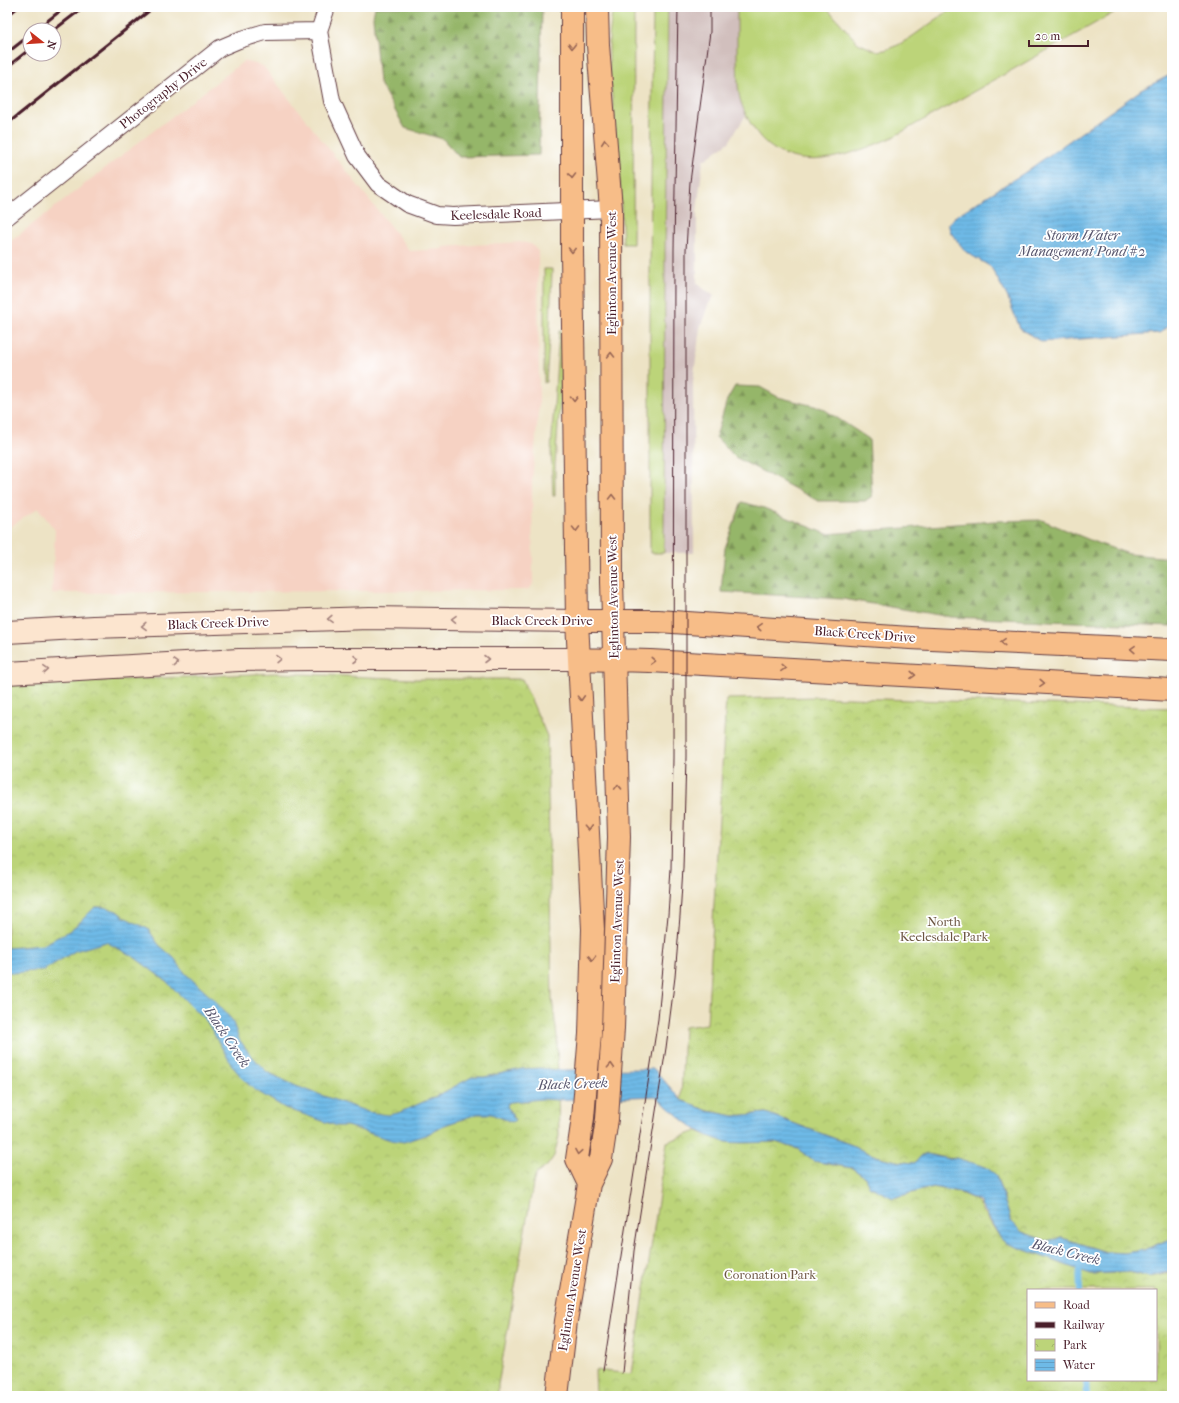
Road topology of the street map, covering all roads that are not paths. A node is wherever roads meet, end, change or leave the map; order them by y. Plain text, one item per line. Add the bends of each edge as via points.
1 (327, 7) edge
2 (572, 7) edge
3 (597, 7) edge
4 (319, 31) junction
5 (611, 208) junction
6 (572, 210) junction
7 (7, 217) edge
8 (613, 620) junction
9 (577, 621) junction
10 (7, 632) edge
11 (1172, 650) edge
12 (580, 659) junction
13 (614, 660) junction
14 (7, 673) edge
15 (1172, 690) edge
16 (589, 1184) junction
17 (557, 1396) edge

1 - 4 street
2 -> 6 main road, Eglinton Avenue West
5 -> 3 main road, Eglinton Avenue West
4 - 6 street, Keelesdale Road via 332,101 357,156 378,184 407,204 437,215
4 - 7 street, Photography Drive via 265,32 220,48
5 - 6 street, Keelesdale Road
8 -> 5 main road, Eglinton Avenue West
6 -> 9 main road, Eglinton Avenue West
8 - 9 main road, Black Creek Drive
11 -> 8 main road, Black Creek Drive via 910,638
8 - 13 main road, Eglinton Avenue West
9 -> 10 main road, Black Creek Drive via 369,618
9 - 12 main road, Eglinton Avenue West
12 - 13 main road
14 -> 12 main road via 263,660
12 -> 16 main road, Eglinton Avenue West via 593,929 590,1034 577,1159
13 -> 15 main road
16 -> 13 main road, Eglinton Avenue West via 601,1159 607,1118 613,1028 619,837
16 - 17 main road, Eglinton Avenue West via 566,1321

